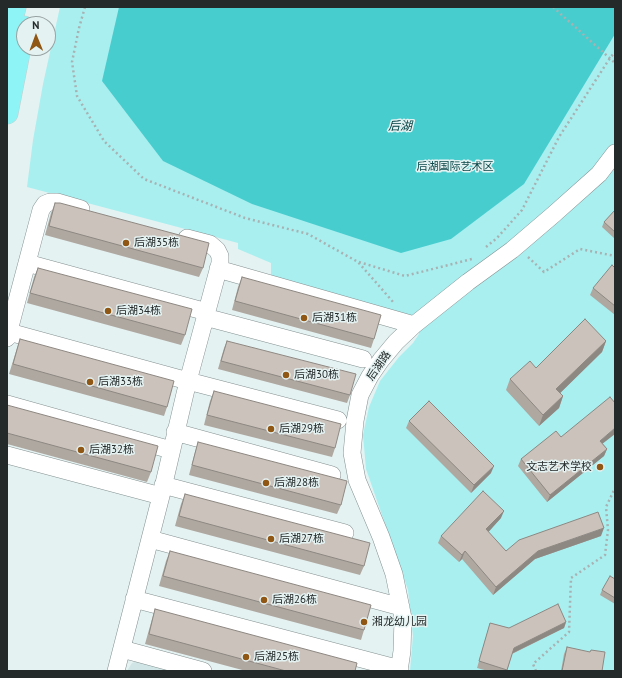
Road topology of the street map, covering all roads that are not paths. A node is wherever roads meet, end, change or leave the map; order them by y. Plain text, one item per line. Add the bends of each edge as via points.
1 (15, 7) edge
2 (7, 39) edge
3 (18, 56) edge
4 (7, 113) edge
5 (615, 153) edge
6 (95, 213) edge
7 (172, 234) edge
8 (27, 263) junction
9 (218, 269) junction
10 (206, 314) junction
11 (414, 325) junction
12 (8, 335) edge
13 (363, 359) dead end
14 (188, 381) junction
15 (7, 404) edge
16 (338, 420) dead end
17 (176, 432) junction
18 (171, 450) junction
19 (7, 455) edge
20 (332, 475) dead end
21 (162, 490) junction
22 (345, 533) dead end
23 (150, 539) junction
24 (134, 599) junction
25 (401, 607) junction
26 (122, 649) junction
27 (399, 670) edge
28 (116, 671) edge
29 (203, 671) edge

1 - 2 main road
3 - 4 main road
5 - 11 street, 后湖路 via 599,174 516,246
6 - 8 street via 57,202 45,204 41,210
7 - 9 street via 210,244 220,256
8 - 10 street
8 - 12 street
9 - 10 street
9 - 11 street
10 - 13 street
10 - 14 street
11 - 25 street, 后湖路 via 381,360 360,395 352,453 357,480 394,574
12 - 14 street
14 - 16 street
14 - 17 street
15 - 18 street
17 - 18 street
17 - 20 street
18 - 21 street
19 - 21 street
21 - 22 street
21 - 23 street
23 - 24 street
23 - 25 street
24 - 26 street
24 - 27 street
25 - 27 street, 后湖路 via 403,618
26 - 28 street
26 - 29 street

